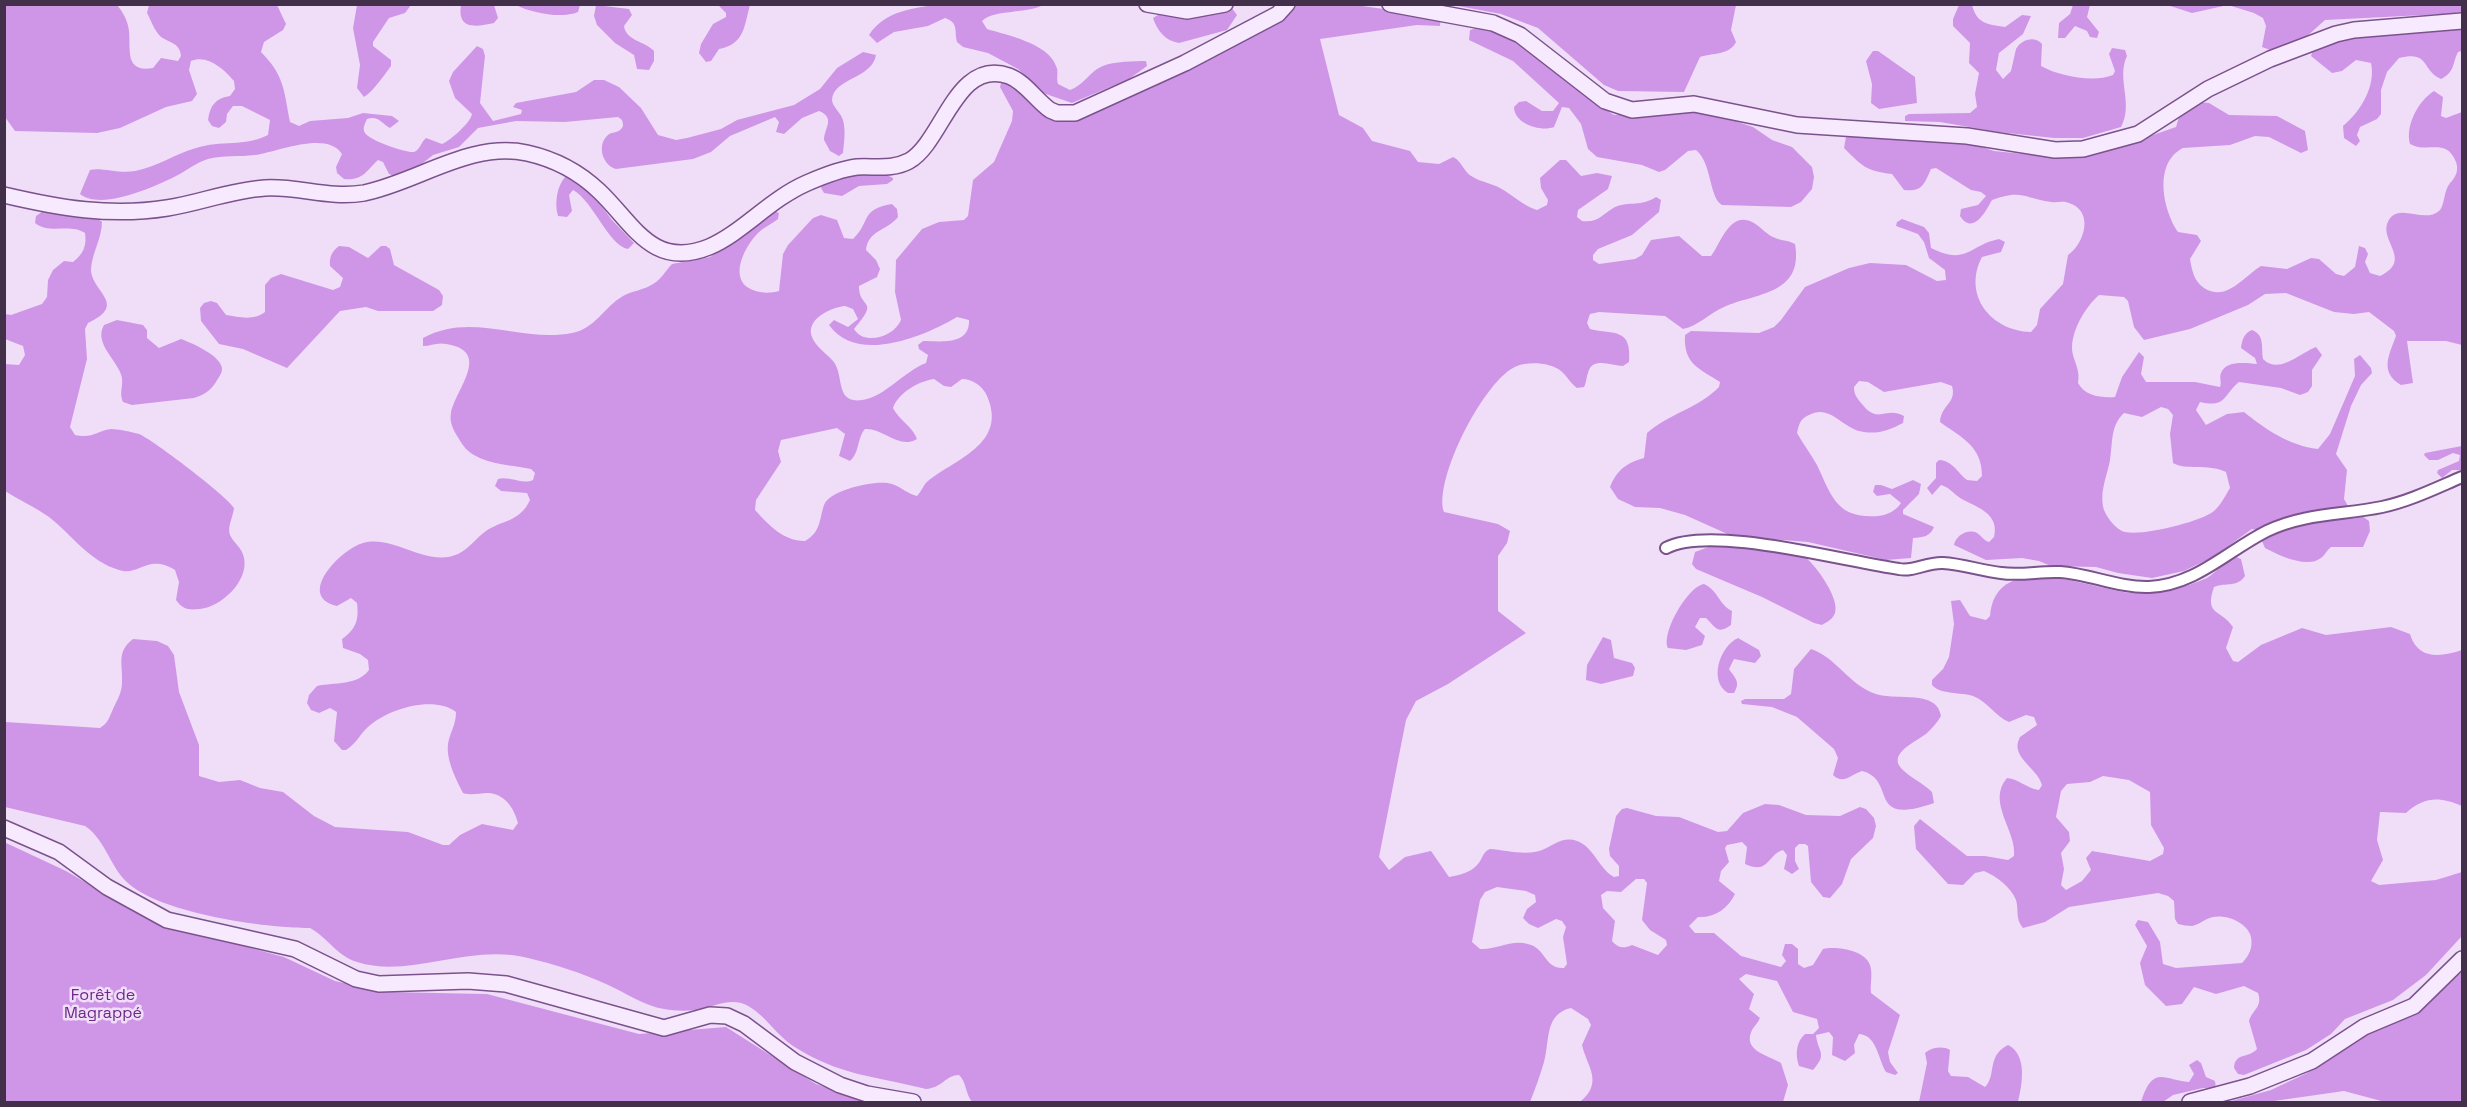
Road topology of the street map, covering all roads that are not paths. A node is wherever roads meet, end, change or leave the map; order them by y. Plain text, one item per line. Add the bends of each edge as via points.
1 (1147, 4) edge
2 (1225, 4) edge
3 (1287, 4) edge
4 (1390, 4) edge
5 (2463, 21) edge
6 (4, 195) edge
7 (2463, 477) edge
8 (1666, 548) dead end
9 (4, 828) edge
10 (2463, 959) edge
11 (913, 1102) edge
12 (2190, 1102) edge

1 - 2 street via 1179,11
3 - 6 street via 1278,14 1194,58 1075,113 1050,110 1010,77 979,78 962,91 930,139 910,160 895,166 848,169 804,184 713,245 692,251 671,252 647,243 579,175 546,159 514,152 472,156 392,185 346,195 262,188 166,208 105,212 68,209
4 - 5 street via 1492,23 1520,35 1605,101 1620,108 1694,104 1786,123 1967,136 2055,150 2126,139 2218,84 2336,34
7 - 8 street via 2399,502 2287,522 2184,580 2150,587 2070,573 2000,573 1943,563 1898,569 1727,541
9 - 11 street via 58,852 107,887 167,920 295,949 356,979 379,984 506,984 664,1028 710,1015 727,1016 795,1062 840,1085
10 - 12 street via 2414,1006 2364,1027 2306,1064 2250,1086

